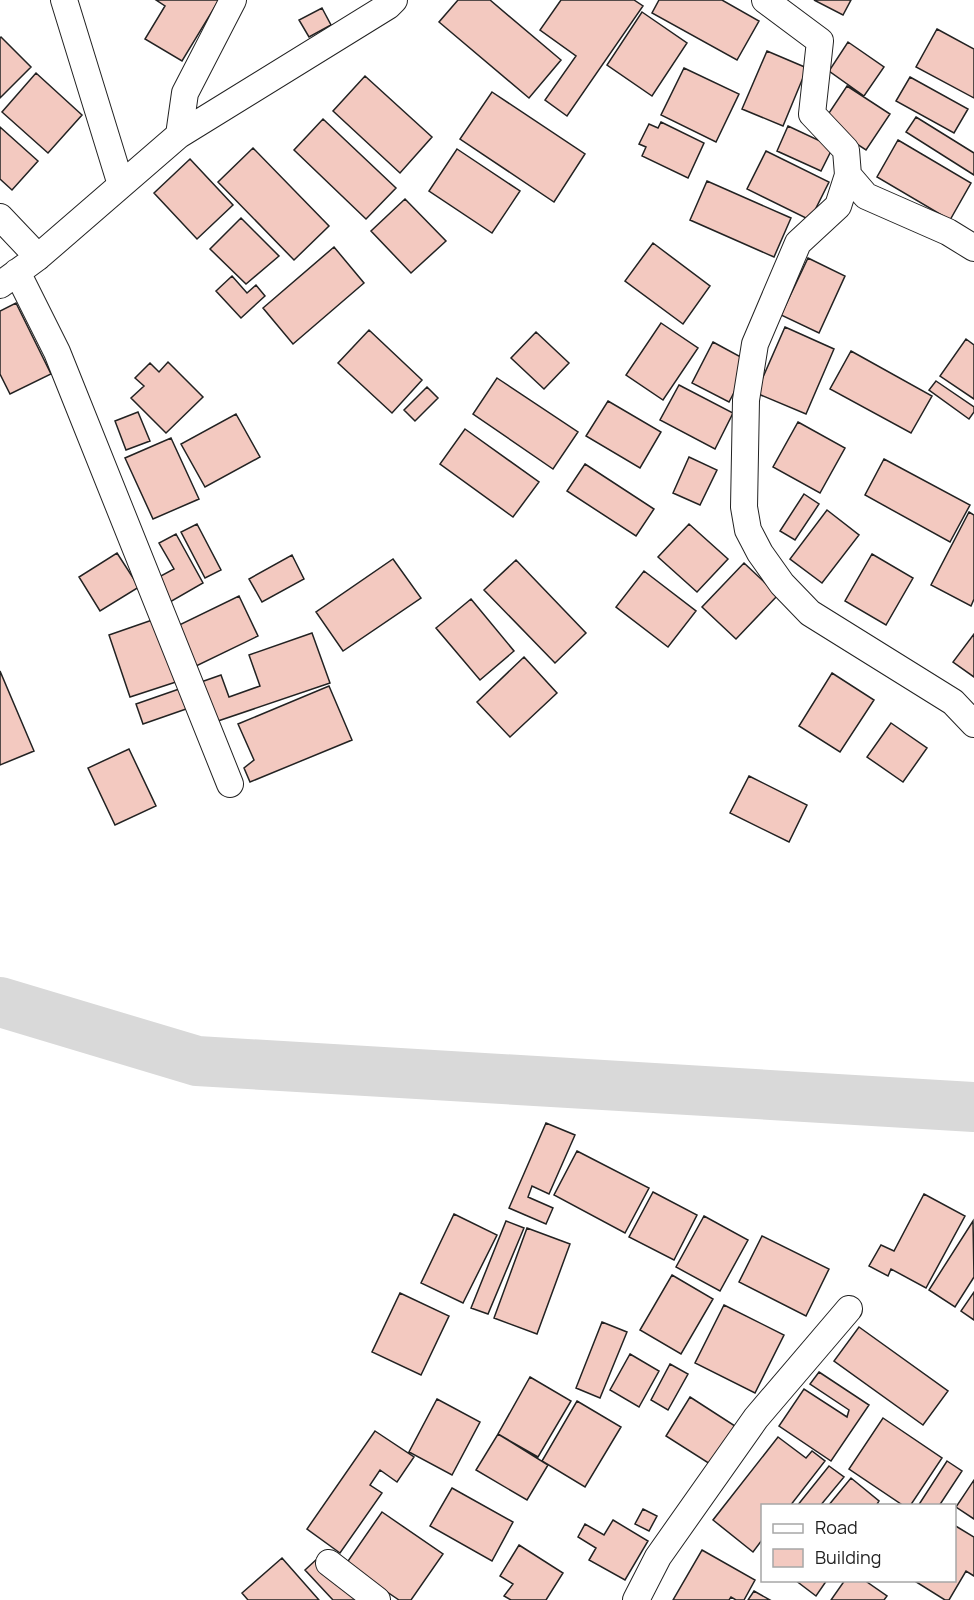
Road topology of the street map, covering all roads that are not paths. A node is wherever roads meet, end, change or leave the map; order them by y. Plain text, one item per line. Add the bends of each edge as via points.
1 (64, 0) edge
2 (233, 0) edge
3 (394, 0) edge
4 (765, 0) edge
5 (179, 135) junction
6 (849, 175) junction
7 (121, 185) junction
8 (0, 217) edge
9 (974, 248) edge
10 (18, 271) edge
11 (974, 724) edge
12 (230, 784) dead end
13 (849, 1309) dead end
14 (329, 1563) dead end
15 (377, 1600) edge
16 (636, 1600) edge

1 - 7 street
2 - 5 street via 185,93
3 - 5 street
4 - 6 street via 820,41 812,114 846,150
5 - 7 street
6 - 9 street via 866,196 948,232
6 - 11 street via 838,206 798,243 755,344 746,400 744,507 748,530 782,584 810,613 953,702
7 - 10 street
8 - 10 street
10 - 12 street via 57,352
13 - 16 street via 756,1418 658,1557
14 - 15 street

